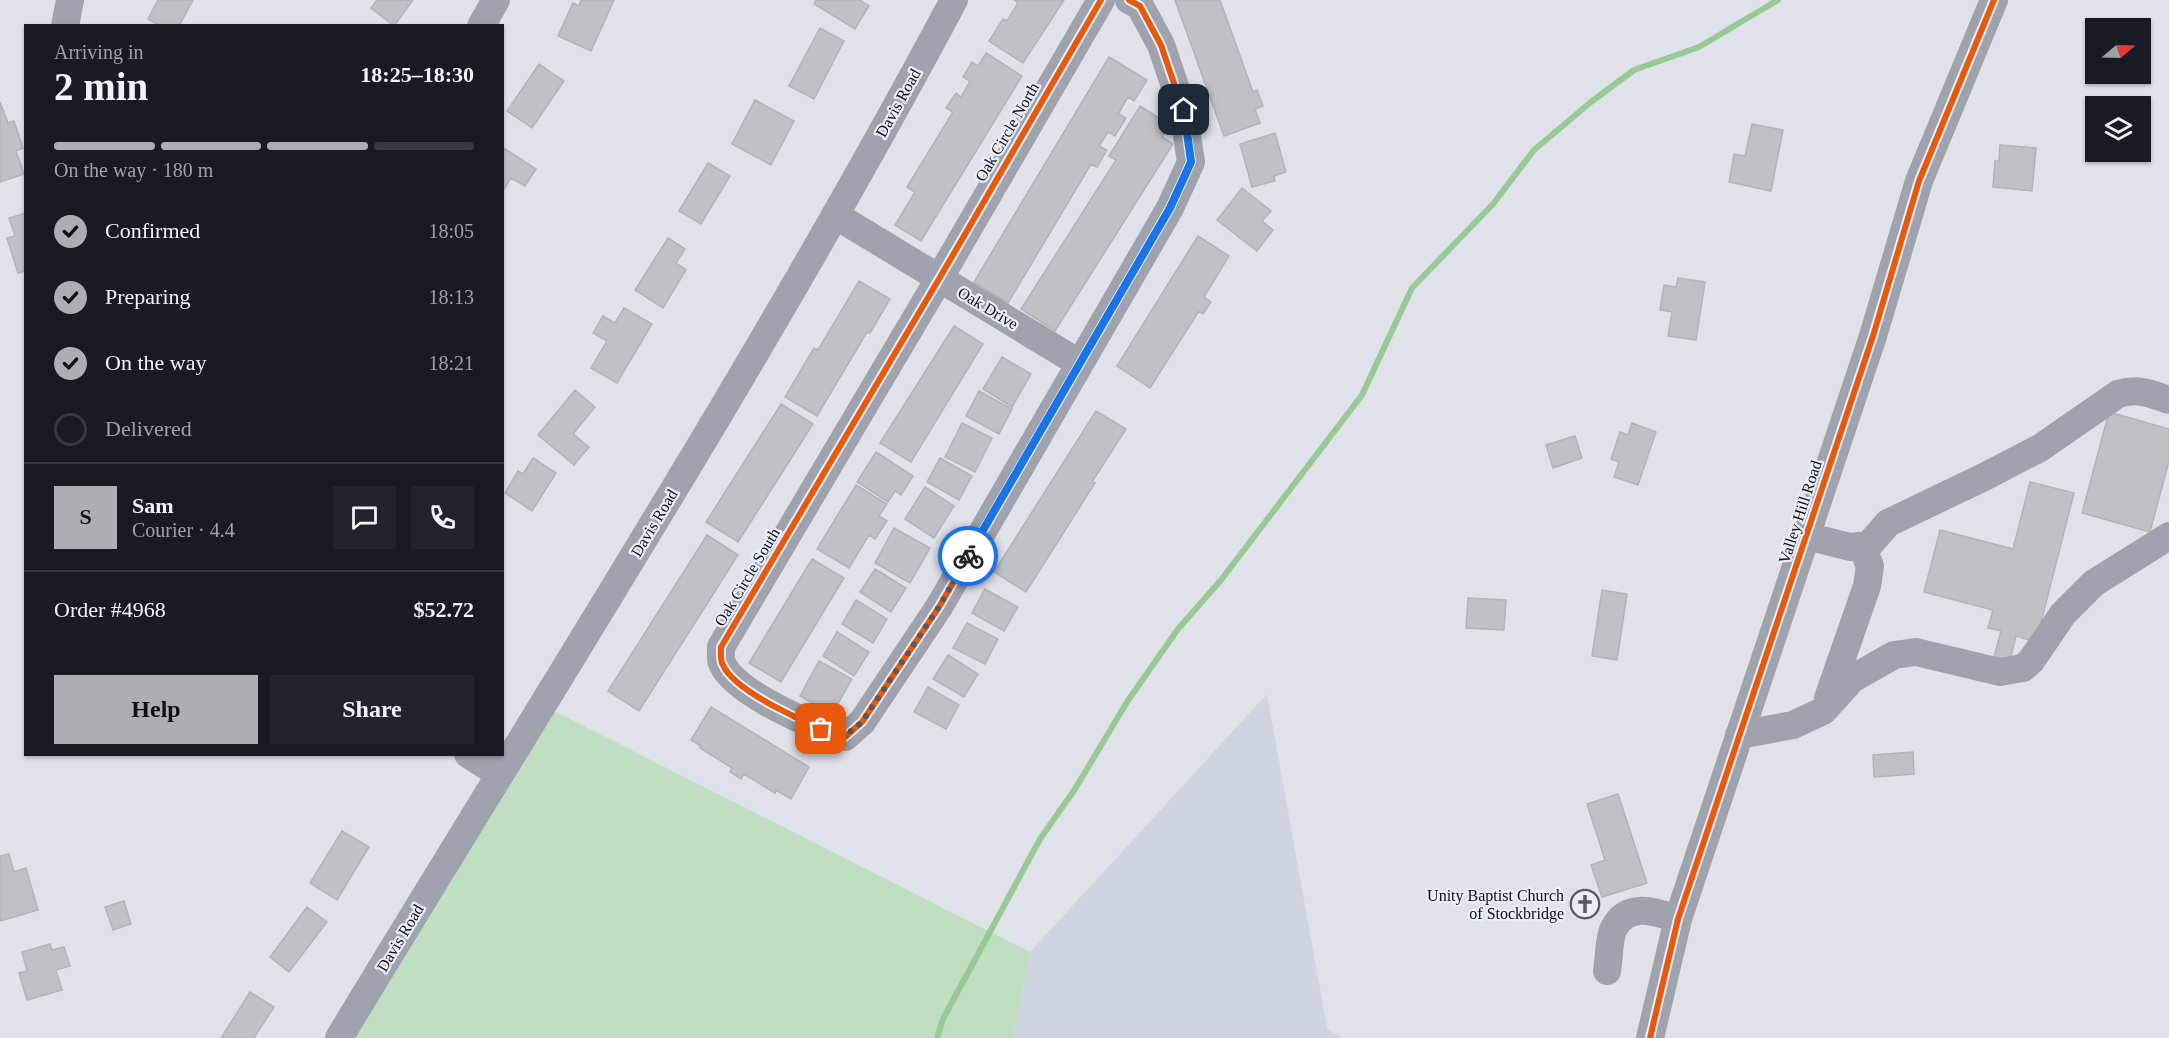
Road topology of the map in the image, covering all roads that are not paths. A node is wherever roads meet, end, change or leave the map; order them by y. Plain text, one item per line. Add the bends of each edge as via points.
1 (70, 0) edge
2 (496, 0) edge
3 (954, 0) edge
4 (1101, 0) edge
5 (1129, 0) edge
6 (1994, 0) edge
7 (65, 24) edge
8 (482, 24) edge
9 (835, 215) junction
10 (939, 279) junction
11 (1079, 363) junction
12 (2169, 400) edge
13 (1806, 536) junction
14 (2169, 536) edge
15 (1862, 547) junction
16 (1824, 711) junction
17 (1739, 735) junction
18 (471, 756) edge
19 (499, 774) junction
20 (1678, 919) junction
21 (1607, 971) dead end
22 (339, 1038) edge
23 (1650, 1038) edge

1 - 7 street
2 - 8 street
3 - 9 street, Davis Road
4 - 10 street, Oak Circle North
5 - 11 street via 1140,6 1161,45 1184,110 1191,162 1170,208
6 - 13 street, Valley Hill Road via 1918,181 1873,336
9 - 10 street, Oak Drive
9 - 19 street, Davis Road via 614,590
10 - 11 street, Oak Drive
10 - 11 street, Oak Circle South via 721,647 722,665 742,688 821,729 845,736 862,722 939,607
12 - 15 street via 2132,390 2118,394 2040,447 1888,523
13 - 15 street
13 - 17 street, Valley Hill Road
14 - 16 street via 2094,583 2063,614 2023,668 2000,672 1916,652 1894,655 1852,679
15 - 16 street via 1870,566 1867,586
16 - 17 street via 1792,725
17 - 20 street, Valley Hill Road
18 - 19 street
19 - 22 street, Davis Road
20 - 21 street via 1649,910 1623,918 1613,929
20 - 23 street, Valley Hill Road

